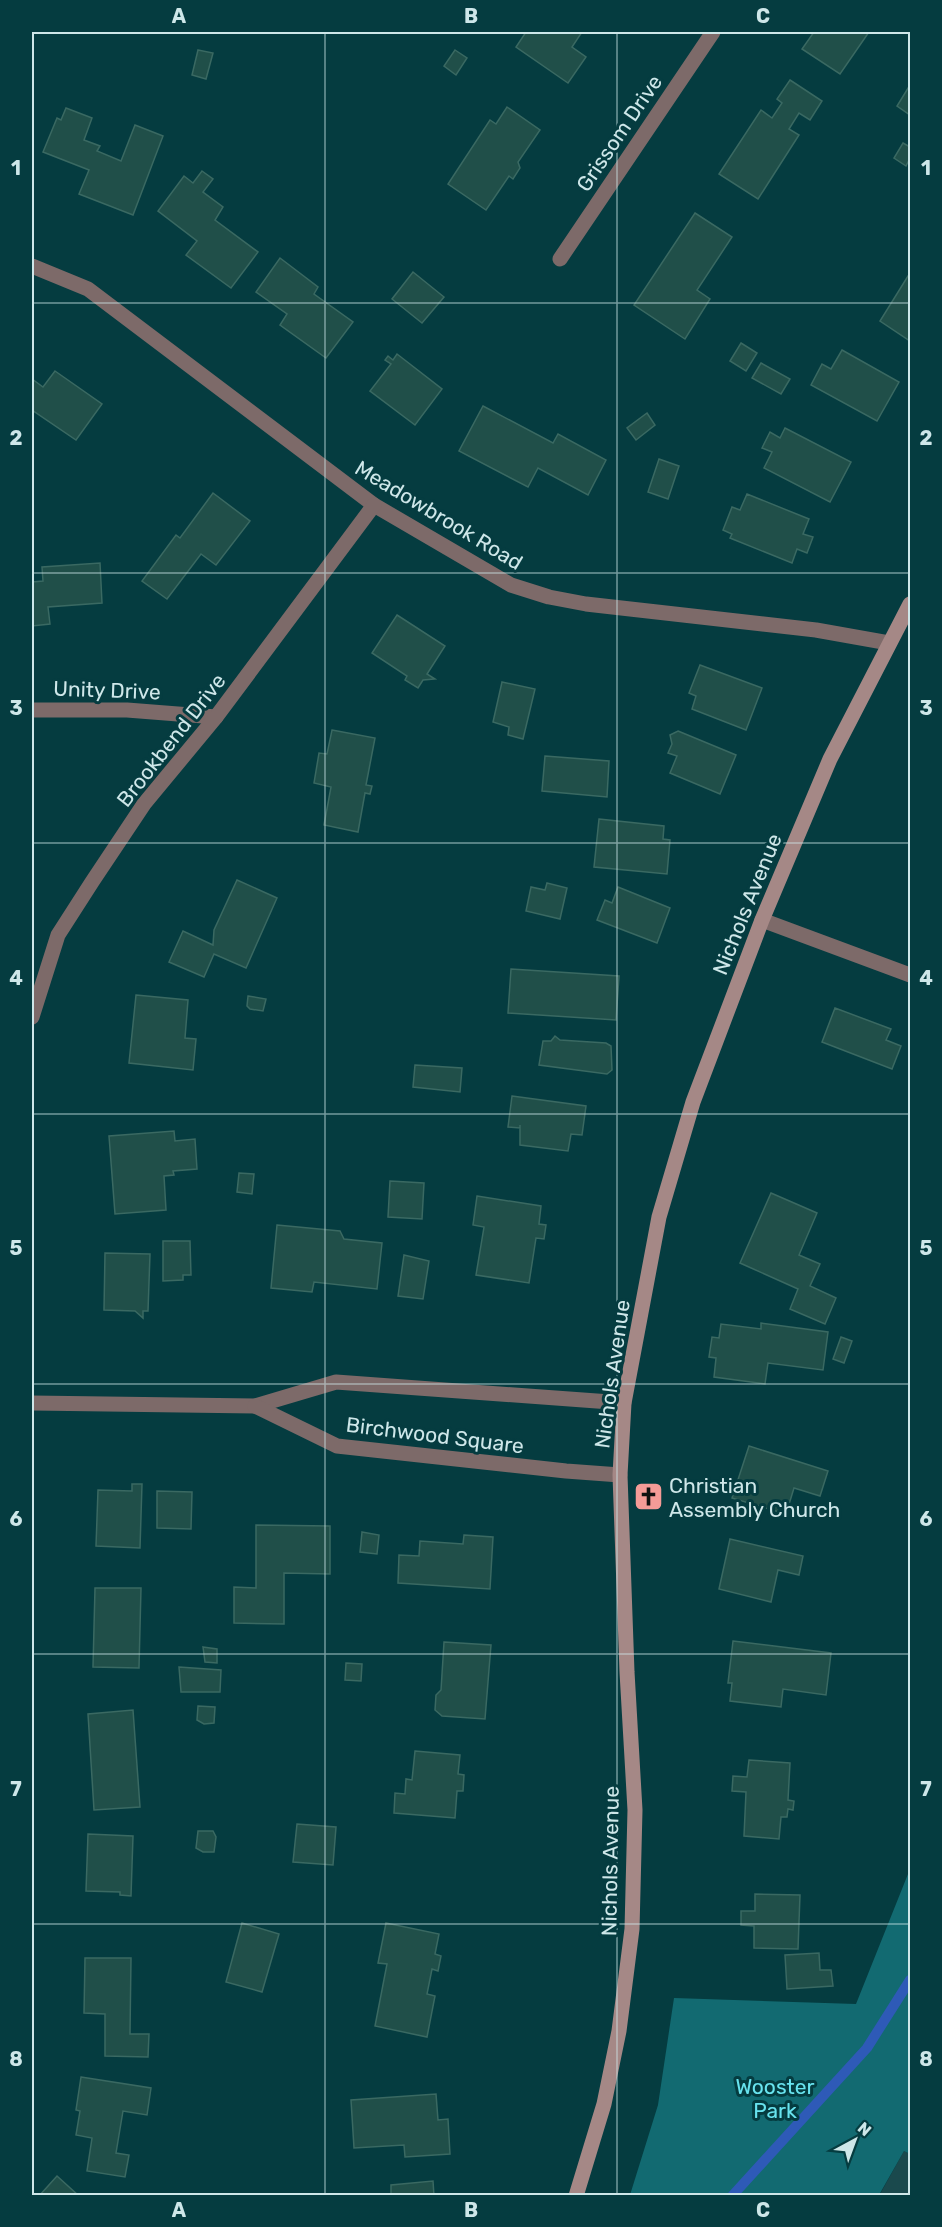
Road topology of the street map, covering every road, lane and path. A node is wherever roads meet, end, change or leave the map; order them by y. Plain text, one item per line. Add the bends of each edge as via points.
1 (713, 32) edge
2 (560, 259) dead end
3 (32, 266) edge
4 (374, 505) junction
5 (910, 604) edge
6 (888, 643) junction
7 (32, 710) edge
8 (216, 717) junction
9 (762, 920) junction
10 (910, 975) edge
11 (32, 1017) edge
12 (624, 1403) junction
13 (32, 1404) edge
14 (255, 1406) junction
15 (620, 1474) junction
16 (576, 2196) edge

1 - 2 street, Grissom Drive
3 - 4 street, Meadowbrook Road via 87,289
4 - 6 street, Meadowbrook Road via 511,585 549,597 816,630
4 - 8 street, Brookbend Drive
5 - 6 main road, Nichols Avenue
6 - 9 main road, Nichols Avenue via 830,759
7 - 8 street, Unity Drive via 127,710
8 - 11 street, Brookbend Drive via 144,804 58,935
9 - 10 street
9 - 12 main road, Nichols Avenue via 693,1102 659,1217
12 - 14 street, Birchwood Square via 336,1382
12 - 15 main road, Nichols Avenue
13 - 14 street, Birchwood Square
14 - 15 street, Birchwood Square via 337,1446
15 - 16 main road, Nichols Avenue via 635,1810 632,1929 619,2031 604,2104

